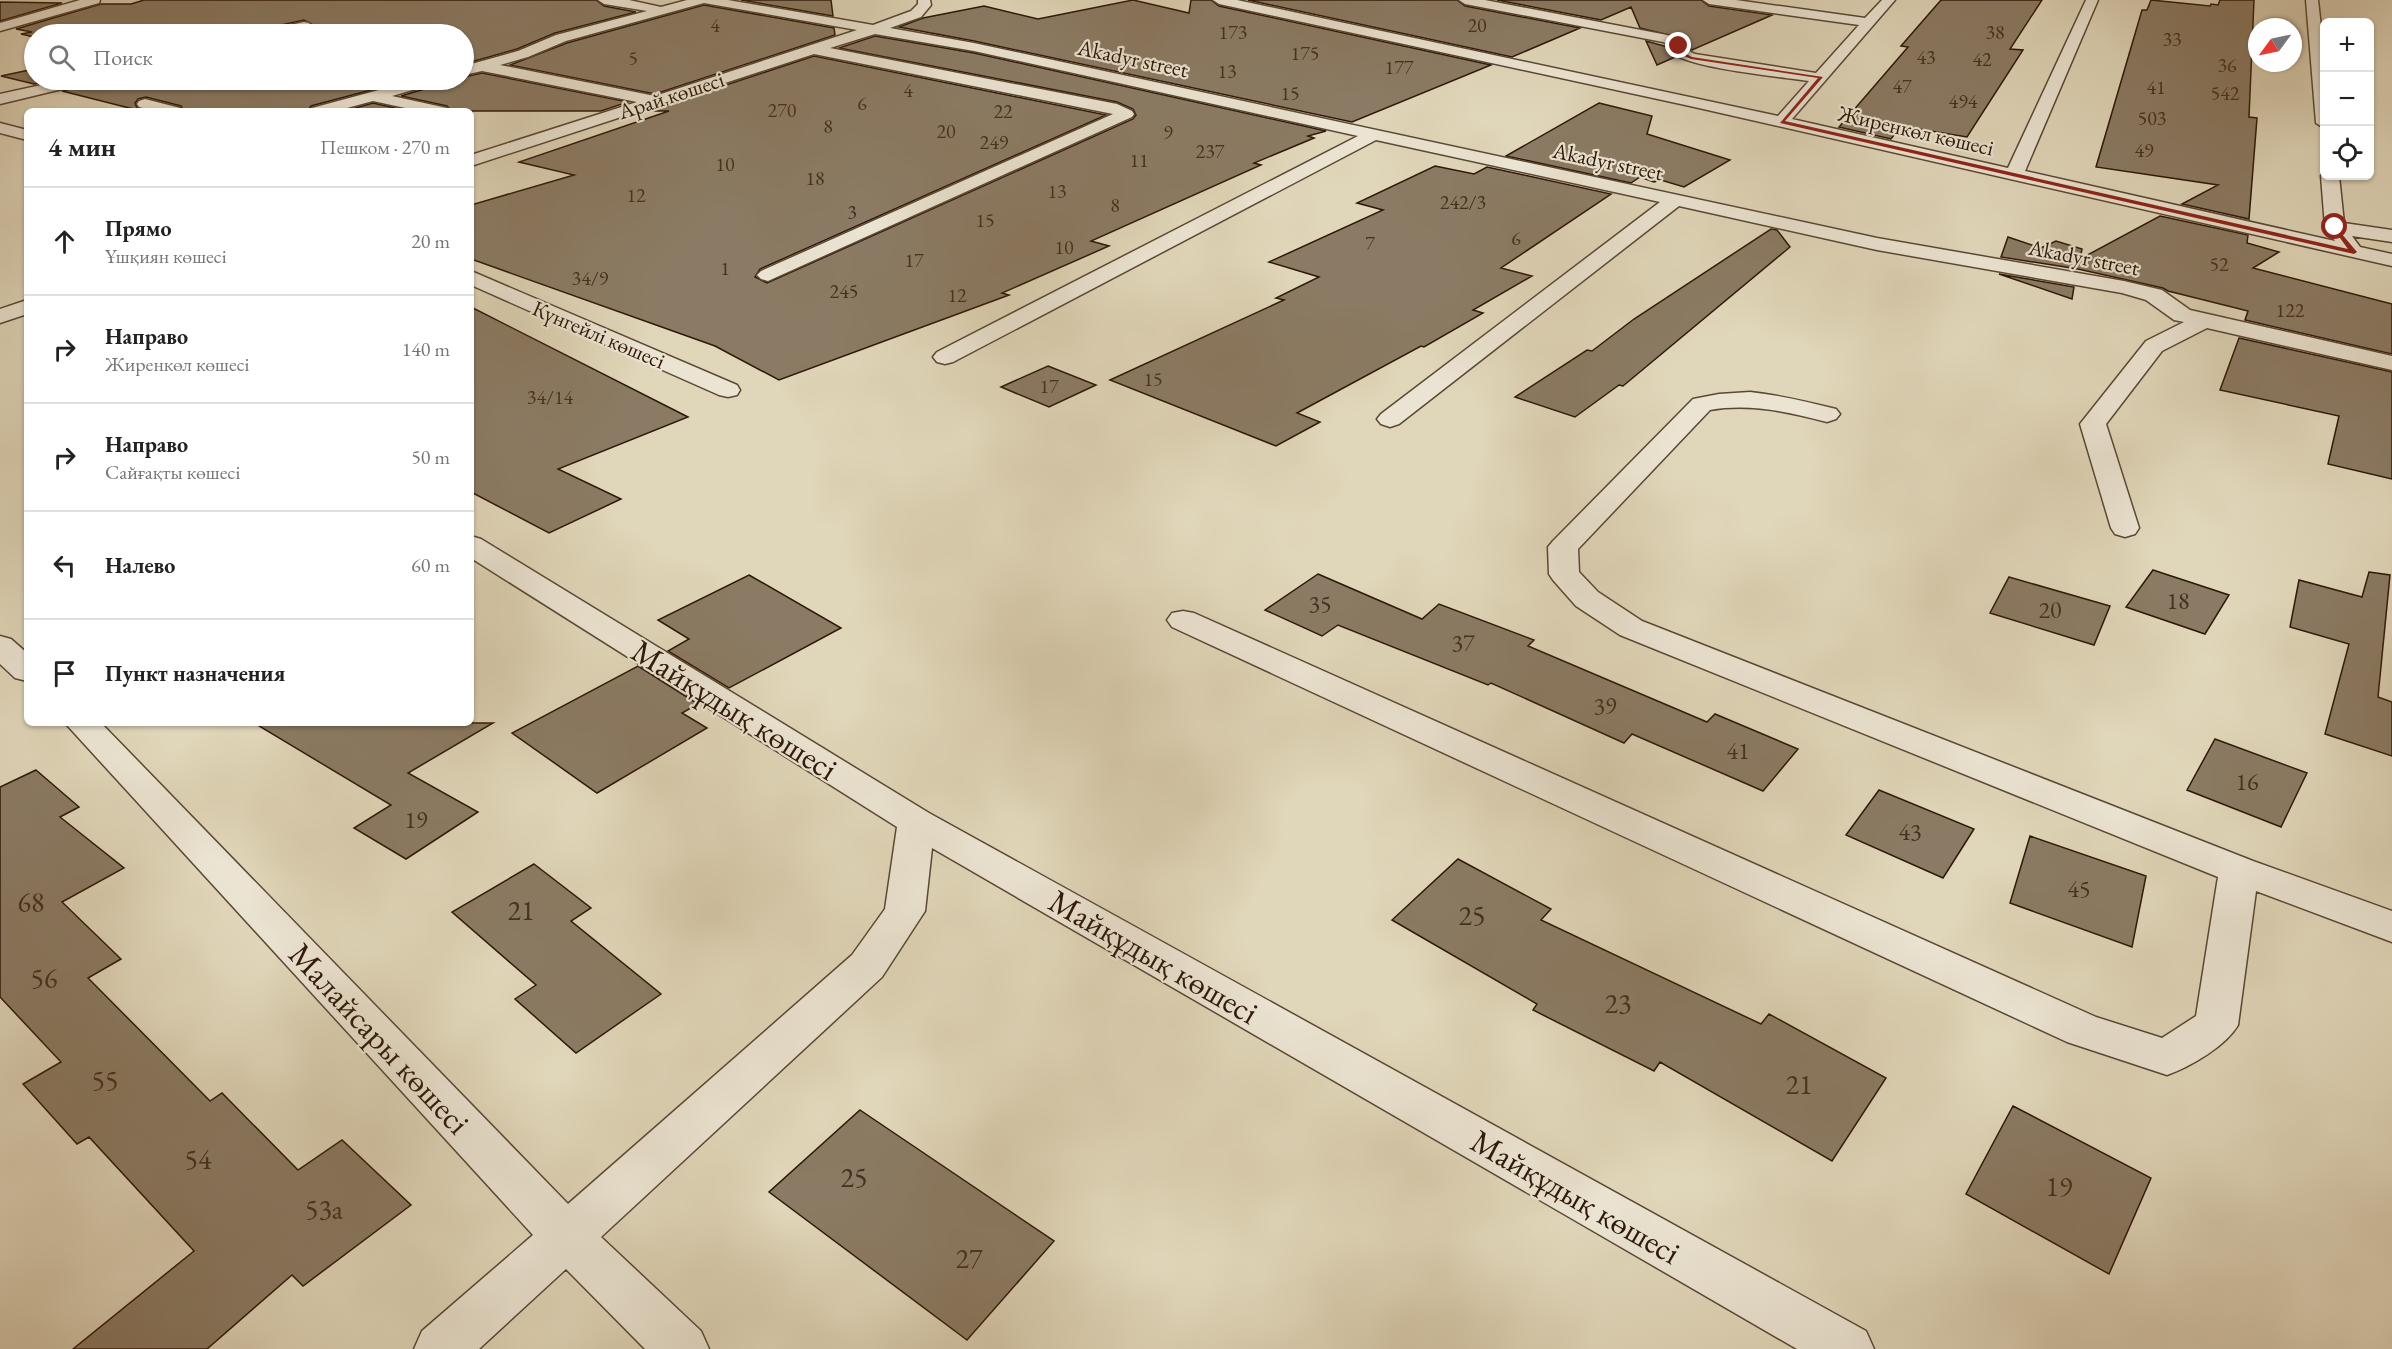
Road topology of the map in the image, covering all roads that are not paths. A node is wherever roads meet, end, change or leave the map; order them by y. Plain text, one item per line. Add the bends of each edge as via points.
1 (94, 0) edge
2 (604, 0) edge
3 (704, 0) edge
4 (924, 0) edge
5 (1219, 0) edge
6 (1465, 0) edge
7 (1709, 0) edge
8 (1889, 0) edge
9 (2092, 0) edge
10 (2312, 0) edge
11 (668, 10) junction
12 (1870, 23) junction
13 (0, 27) edge
14 (872, 30) junction
15 (811, 50) junction
16 (474, 65) edge
17 (480, 66) junction
18 (474, 68) edge
19 (2320, 76) edge
20 (1821, 78) junction
21 (39, 90) edge
22 (368, 90) edge
23 (373, 90) edge
24 (0, 99) edge
25 (654, 101) junction
26 (145, 104) dead end
27 (162, 108) edge
28 (325, 108) edge
29 (431, 108) edge
30 (1781, 122) junction
31 (1372, 135) junction
32 (474, 160) edge
33 (2014, 175) junction
34 (2330, 180) edge
35 (1675, 200) junction
36 (2335, 227) junction
37 (2392, 236) edge
38 (2354, 252) junction
39 (2392, 260) edge
40 (768, 275) dead end
41 (474, 278) edge
42 (24, 309) edge
43 (0, 316) edge
44 (2205, 320) junction
45 (945, 357) dead end
46 (2392, 363) edge
47 (728, 390) dead end
48 (1827, 414) dead end
49 (1390, 418) dead end
50 (2125, 528) dead end
51 (474, 547) edge
52 (1183, 620) dead end
53 (0, 646) edge
54 (24, 668) edge
55 (85, 726) edge
56 (916, 822) junction
57 (2239, 870) junction
58 (2392, 927) edge
59 (566, 1236) junction
60 (441, 1349) edge
61 (682, 1349) edge
62 (1847, 1349) edge

1 - 13 street
2 - 11 street
3 - 11 street
3 - 14 street, Akadyr street
4 - 14 street via 916,14
5 - 30 street, Жиренкөл көшесі
6 - 20 street via 1667,39 1679,44 1677,51 1691,58
7 - 12 street
8 - 12 street
9 - 33 street
10 - 19 street
11 - 17 street via 561,38
12 - 20 street
14 - 15 street, Арай көшесі
14 - 31 street, Akadyr street via 974,47
15 - 25 street, Арай көшесі
15 - 40 street via 1126,114
16 - 17 street
17 - 18 street
17 - 25 street
20 - 30 street
21 - 24 street
22 - 28 street
23 - 29 street
25 - 32 street, Арай көшесі
26 - 27 street
30 - 33 street, Жиренкөл көшесі
31 - 35 street, Akadyr street
31 - 45 street
33 - 38 street, Жиренкөл көшесі
34 - 36 street
35 - 44 street, Akadyr street via 1877,244 2124,287 2154,295 2182,315
35 - 49 street
36 - 37 street
36 - 38 street
38 - 39 street, Жиренкөл көшесі
41 - 47 street, Күнгейлі көшесі
42 - 43 street
44 - 46 street, Akadyr street
44 - 50 street via 2154,346 2093,424
48 - 57 street via 1765,399 1726,399 1702,404 1563,547 1564,574 1587,599 1631,628
51 - 56 street, Майқұдық көшесі
52 - 57 street via 2082,1030 2167,1057 2216,1026
53 - 54 street
55 - 59 street, Малайсары көшесі
56 - 59 street via 905,910 867,966
56 - 62 street, Майқұдық көшесі
57 - 58 street
59 - 60 street
59 - 61 street, Малайсары көшесі

